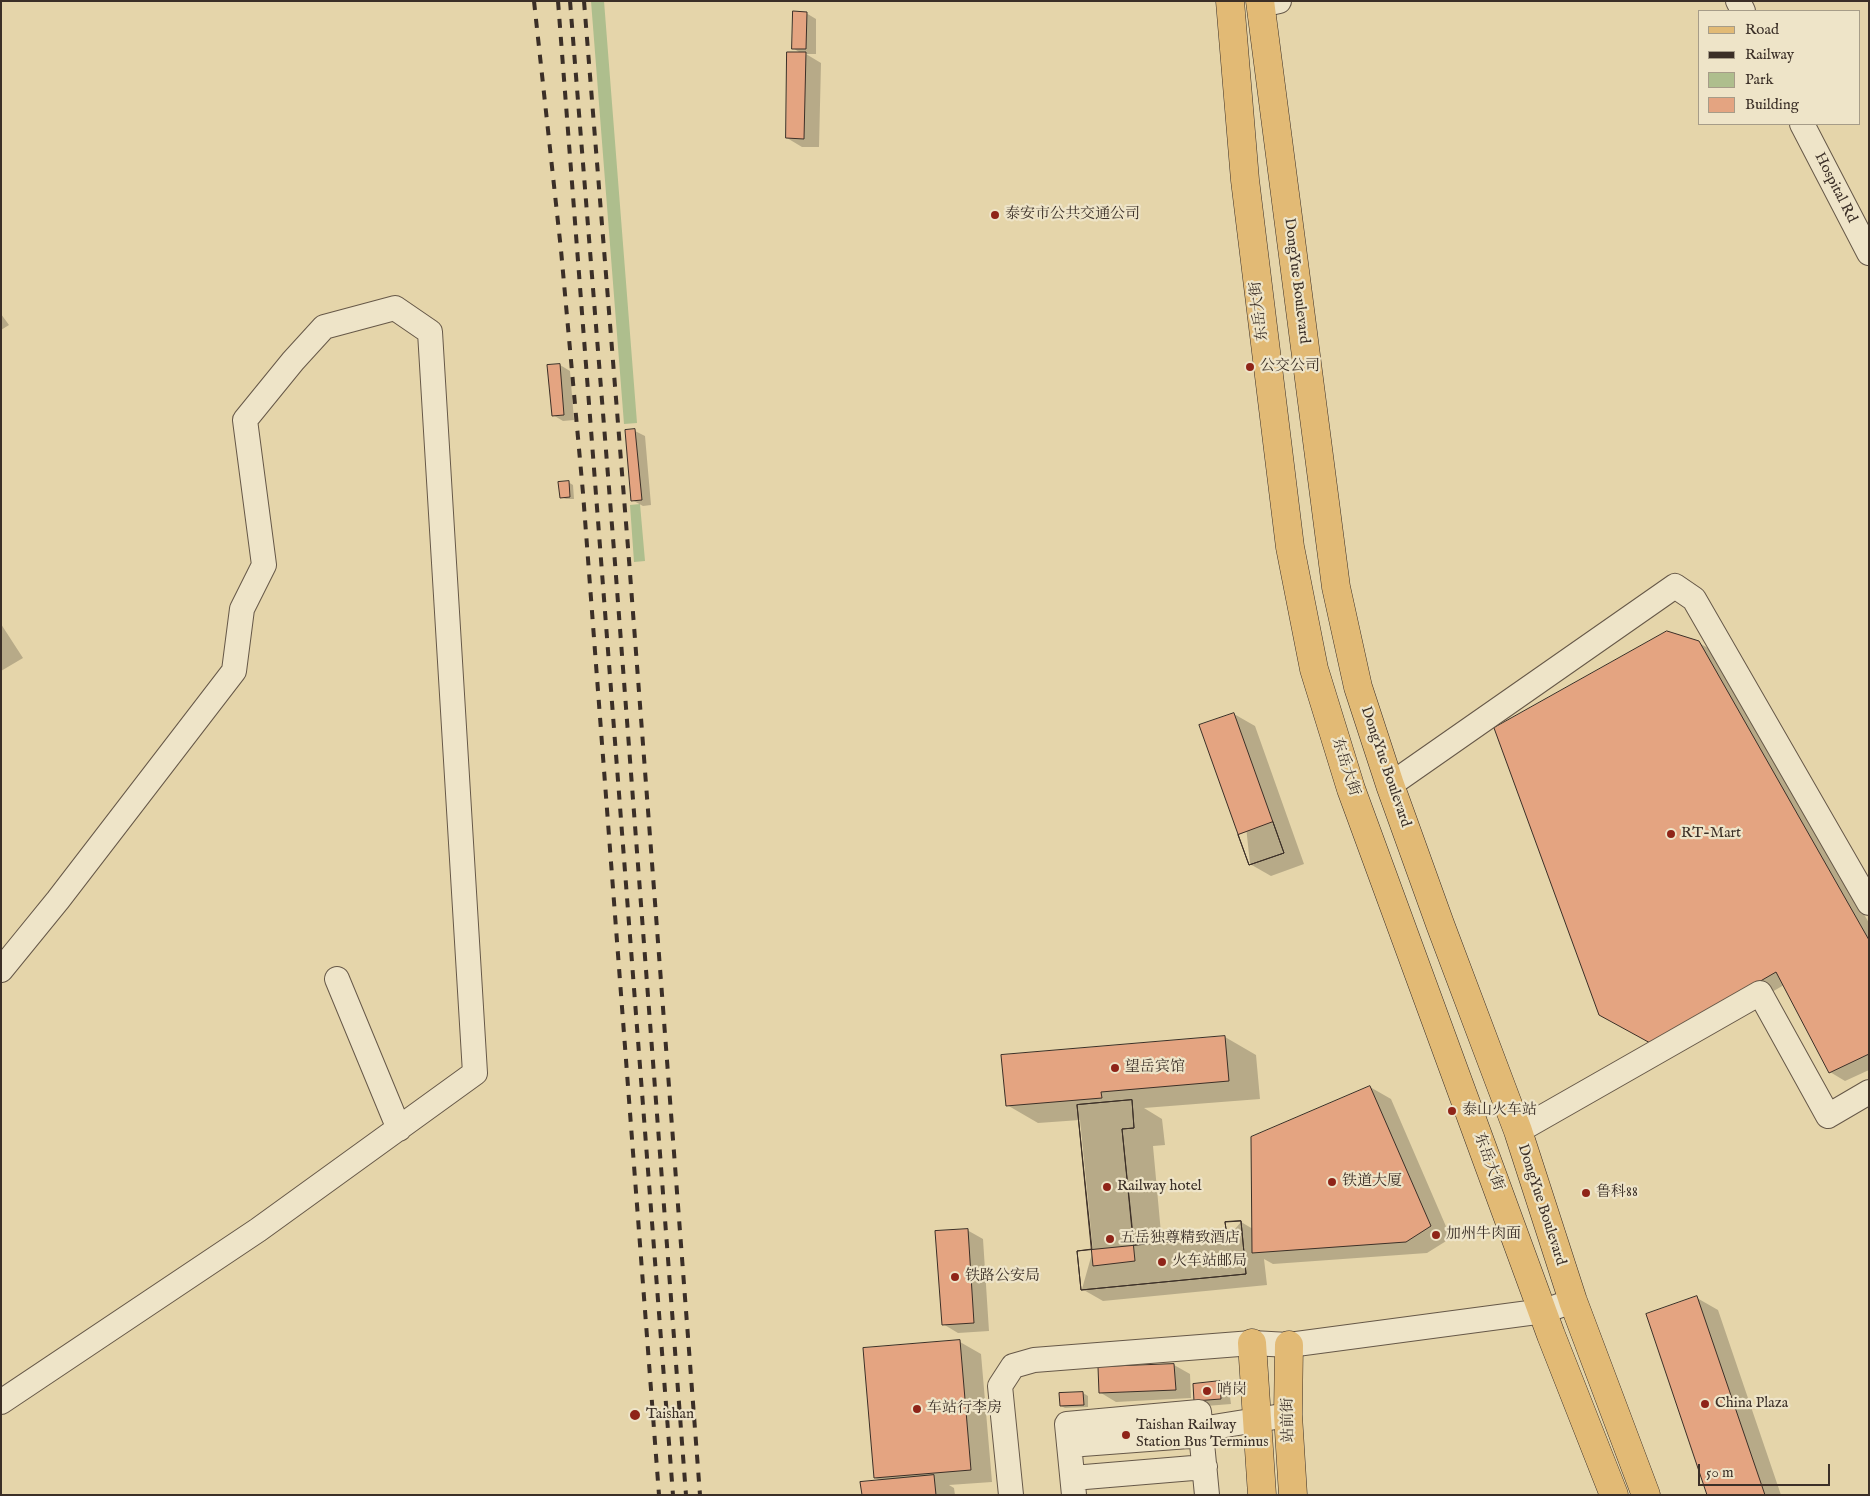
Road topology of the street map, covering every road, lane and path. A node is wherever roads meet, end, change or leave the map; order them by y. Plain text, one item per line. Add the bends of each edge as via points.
1 (1267, 2) edge
2 (1230, 5) edge
3 (1803, 125) edge
4 (1869, 253) edge
5 (1390, 785) junction
6 (1869, 903) edge
7 (1, 970) edge
8 (337, 979) dead end
9 (1869, 1092) edge
10 (399, 1128) junction
11 (1518, 1131) junction
12 (1573, 1301) junction
13 (1544, 1311) junction
14 (1252, 1343) junction
15 (1289, 1345) junction
16 (1, 1402) edge
17 (1288, 1415) junction
18 (1256, 1419) junction
19 (1203, 1462) edge
20 (1072, 1467) edge
21 (1012, 1495) edge
22 (1262, 1495) edge
23 (1293, 1495) edge
24 (1614, 1495) edge
25 (1646, 1495) edge

1 - 2 main road
1 - 5 main road, DongYue Boulevard via 1336,587 1358,687
2 - 13 main road, 东岳大街 via 1245,180 1288,538 1314,669 1358,807
3 - 4 street, Hospital Rd
5 - 6 street via 1675,586 1694,599
5 - 11 main road, DongYue Boulevard
7 - 10 street via 234,671 242,609 264,565 245,420 324,327 395,308 430,332 475,1073
8 - 10 street
9 - 11 street via 1828,1116 1760,993
10 - 16 street via 258,1230
11 - 12 main road, DongYue Boulevard
12 - 13 street
12 - 25 main road, DongYue Boulevard
13 - 15 street
13 - 24 main road, 东岳大街
14 - 15 street
14 - 18 main road
14 - 21 street via 1034,1360 1013,1366 1000,1386
15 - 17 main road, 站前街
17 - 18 street
17 - 23 main road, 站前街
18 - 19 street
18 - 22 main road
19 - 20 street
19 - 20 street

